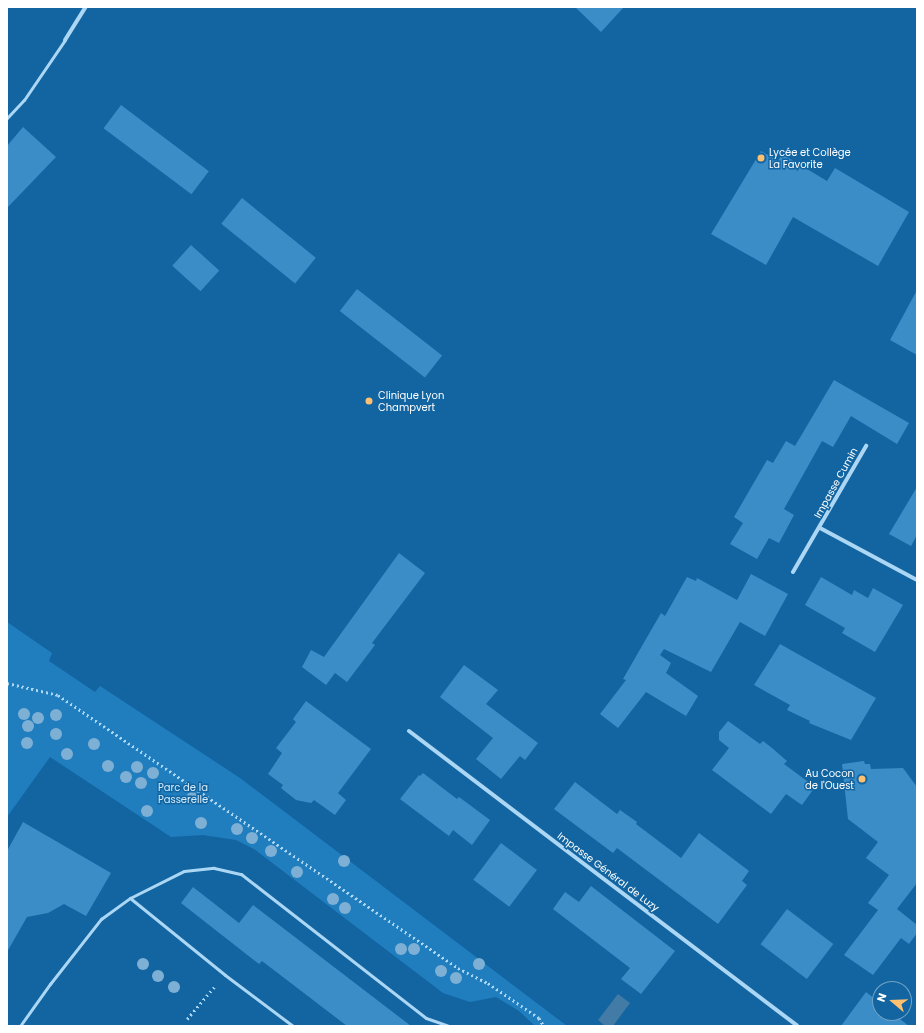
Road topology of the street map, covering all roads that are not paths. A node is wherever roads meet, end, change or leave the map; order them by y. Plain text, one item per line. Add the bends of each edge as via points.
1 (86, 7) edge
2 (65, 40) joint
3 (7, 118) edge
4 (866, 446) dead end
5 (820, 528) junction
6 (793, 572) dead end
7 (917, 580) edge
8 (409, 731) dead end
9 (130, 898) junction
10 (20, 1026) edge
11 (293, 1026) edge
12 (449, 1026) edge
13 (797, 1026) edge

1 - 2 street
2 - 3 lane via 24,100
4 - 5 street, Impasse Cumin
5 - 6 street, Impasse Cumin
5 - 7 street, Impasse Cumin
8 - 13 street, Impasse Général de Luzy
9 - 10 lane via 101,919
9 - 11 lane
9 - 12 lane via 184,871 214,868 242,874 426,1018

